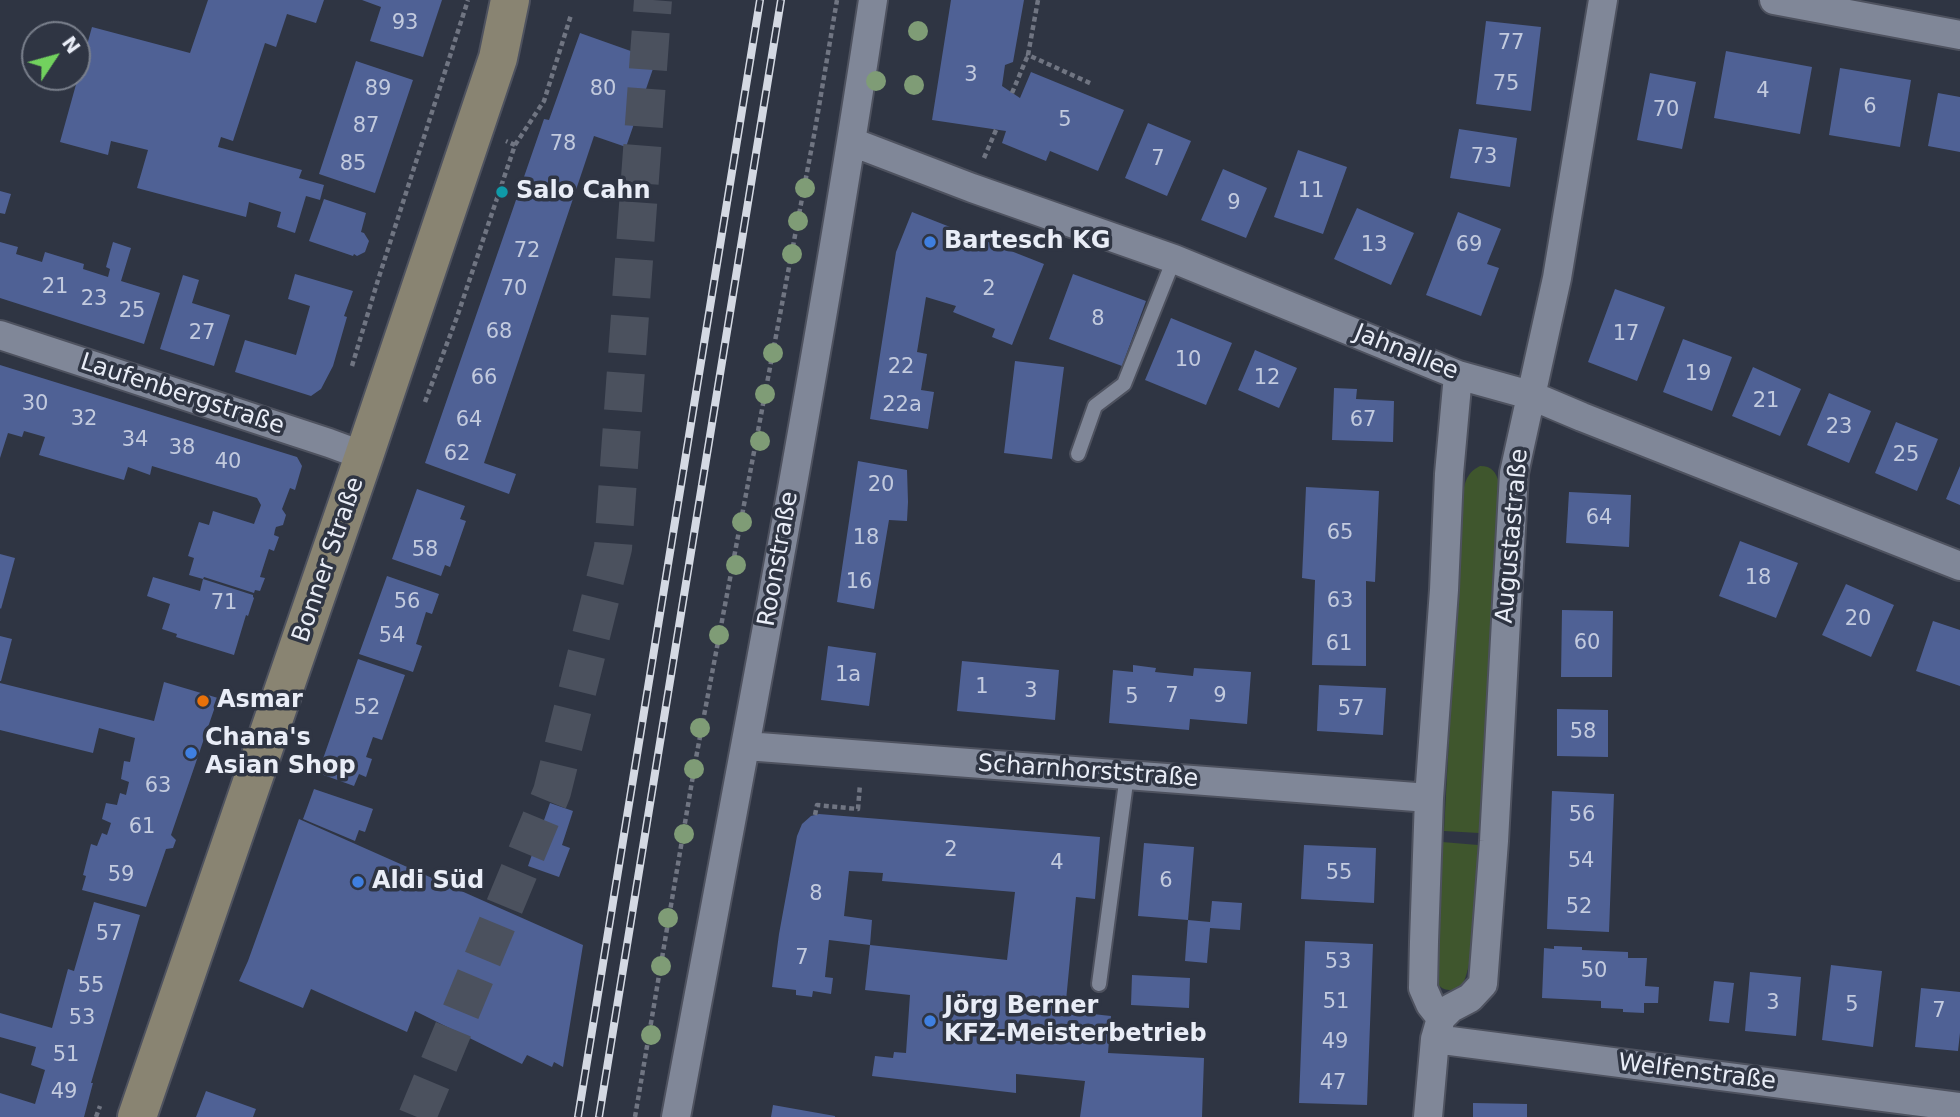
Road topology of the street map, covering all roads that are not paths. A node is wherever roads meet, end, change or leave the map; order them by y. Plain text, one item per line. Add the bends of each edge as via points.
1 (510, 0) edge
2 (530, 0) edge
3 (873, 0) edge
4 (1603, 0) edge
5 (1774, 0) edge
6 (1960, 35) edge
7 (498, 58) junction
8 (852, 142) junction
9 (1174, 259) junction
10 (0, 335) edge
11 (1458, 375) junction
12 (1530, 395) junction
13 (1078, 454) dead end
14 (364, 456) junction
15 (1960, 566) edge
16 (746, 746) junction
17 (1127, 775) junction
18 (1429, 798) junction
19 (1099, 984) dead end
20 (1438, 1028) junction
21 (1960, 1107) edge
22 (137, 1117) edge
23 (676, 1117) edge
24 (1428, 1117) edge

1 - 7 main road, Bonner Straße
2 - 7 main road
3 - 8 street, Roonstraße
4 - 12 street, Augustastraße via 1557,278
5 - 6 street
7 - 14 main road, Bonner Straße
8 - 9 street, Jahnallee
8 - 16 street, Roonstraße
9 - 11 street, Jahnallee
9 - 13 lane via 1124,384 1095,406
10 - 14 street, Laufenbergstraße
11 - 12 street, Jahnallee
11 - 18 street
12 - 15 street, Jahnallee
12 - 20 street, Augustastraße via 1514,473 1483,984 1451,1008
14 - 22 main road, Bonner Straße
16 - 17 street, Scharnhorststraße
16 - 23 street, Roonstraße
17 - 18 street, Scharnhorststraße
17 - 19 lane
18 - 20 street via 1423,988
20 - 21 street, Welfenstraße
20 - 24 street

